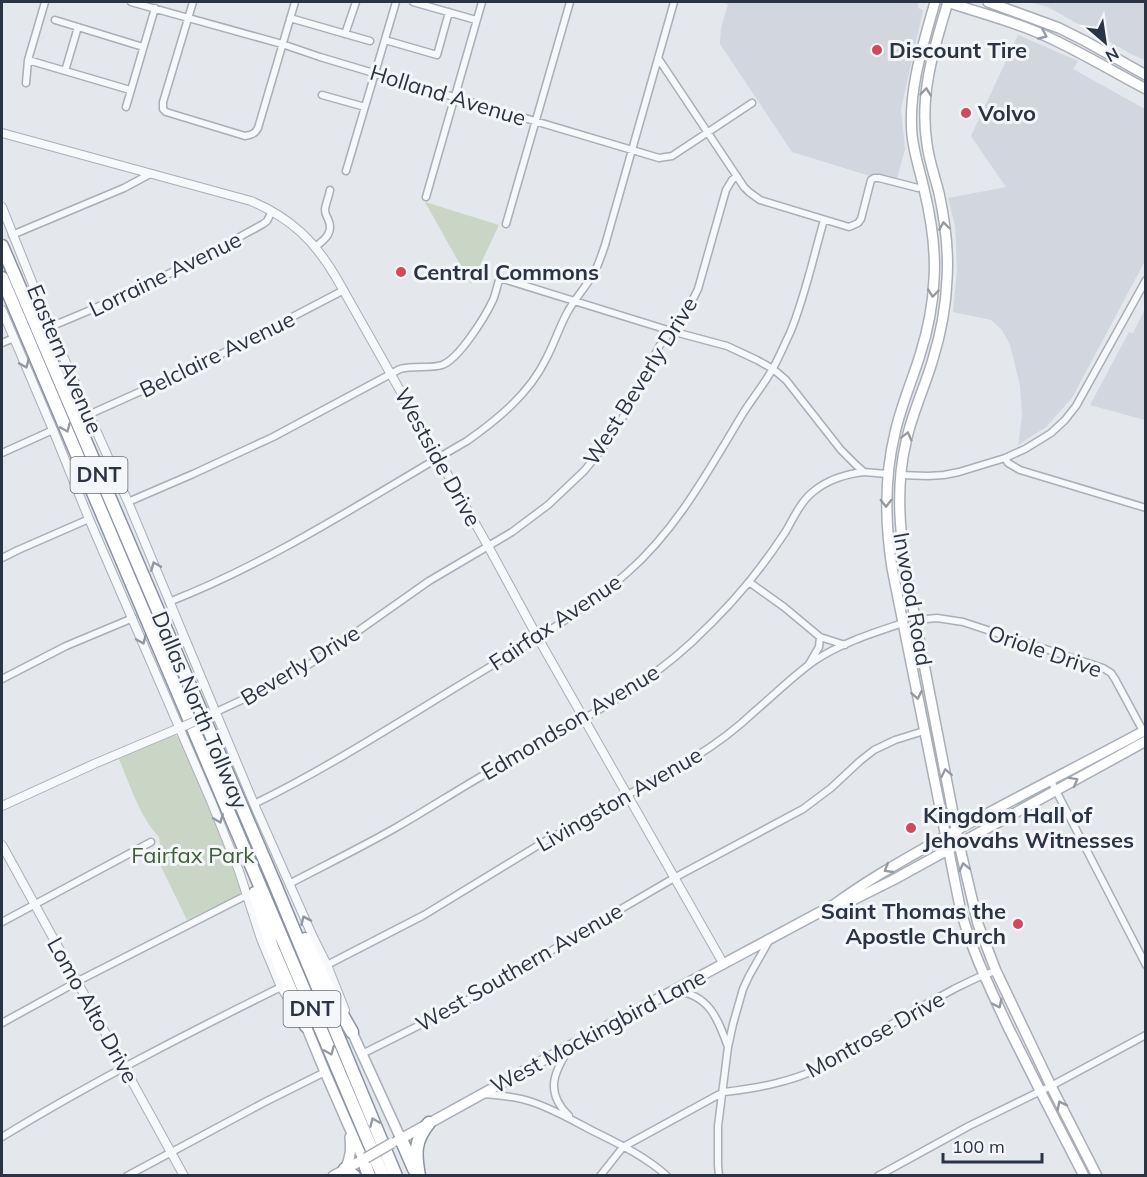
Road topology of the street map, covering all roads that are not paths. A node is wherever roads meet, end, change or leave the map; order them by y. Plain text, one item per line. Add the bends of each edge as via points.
1 (45, 2) edge
2 (131, 2) edge
3 (193, 2) edge
4 (295, 2) edge
5 (356, 2) edge
6 (396, 2) edge
7 (413, 2) edge
8 (482, 2) edge
9 (570, 2) edge
10 (674, 2) edge
11 (935, 2) edge
12 (947, 2) edge
13 (988, 2) edge
14 (155, 9) junction
15 (1012, 10) junction
16 (449, 12) junction
17 (188, 18) junction
18 (290, 18) junction
19 (55, 20) dead end
20 (476, 20) junction
21 (1008, 21) junction
22 (78, 27) junction
23 (345, 34) junction
24 (385, 40) junction
25 (370, 41) dead end
26 (282, 44) junction
27 (143, 47) junction
28 (1101, 50) junction
29 (658, 58) junction
30 (28, 60) junction
31 (1094, 61) junction
32 (65, 71) junction
33 (375, 73) junction
34 (1146, 75) edge
35 (26, 83) dead end
36 (130, 90) junction
37 (1146, 90) edge
38 (322, 95) dead end
39 (454, 97) junction
40 (752, 103) dead end
41 (126, 107) dead end
42 (365, 107) junction
43 (912, 114) junction
44 (924, 115) junction
45 (536, 122) junction
46 (708, 133) junction
47 (3, 134) edge
48 (632, 150) junction
49 (346, 171) dead end
50 (150, 174) junction
51 (737, 176) junction
52 (330, 190) dead end
53 (924, 190) junction
54 (938, 190) junction
55 (426, 197) dead end
56 (2, 207) edge
57 (272, 211) junction
58 (824, 220) junction
59 (506, 224) dead end
60 (12, 235) junction
61 (2, 246) edge
62 (315, 247) junction
63 (934, 256) junction
64 (947, 256) junction
65 (2, 278) edge
66 (1146, 280) edge
67 (344, 290) junction
68 (575, 301) junction
69 (2, 310) edge
70 (51, 327) junction
71 (671, 331) junction
72 (14, 338) junction
73 (2, 343) edge
74 (773, 369) junction
75 (391, 373) junction
76 (88, 415) junction
77 (53, 430) junction
78 (2, 453) edge
79 (438, 458) junction
80 (1005, 458) junction
81 (890, 459) junction
82 (864, 472) junction
83 (888, 474) junction
84 (900, 475) junction
85 (900, 486) junction
86 (128, 502) junction
87 (1146, 507) edge
88 (89, 519) junction
89 (488, 546) junction
90 (2, 558) edge
91 (749, 582) junction
92 (169, 602) junction
93 (133, 618) junction
94 (916, 620) junction
95 (903, 623) junction
96 (820, 637) junction
97 (538, 638) junction
98 (845, 645) junction
99 (807, 666) junction
100 (2, 679) edge
101 (214, 713) junction
102 (584, 719) junction
103 (182, 727) junction
104 (924, 731) junction
105 (1145, 734) edge
106 (1050, 779) junction
107 (1056, 790) junction
108 (627, 795) junction
109 (254, 804) junction
110 (2, 806) edge
111 (957, 830) junction
112 (946, 836) junction
113 (152, 842) dead end
114 (240, 843) junction
115 (959, 844) junction
116 (2, 845) edge
117 (949, 849) junction
118 (674, 878) junction
119 (274, 882) junction
120 (289, 884) junction
121 (247, 895) junction
122 (34, 904) junction
123 (835, 904) junction
124 (2, 922) edge
125 (771, 938) junction
126 (723, 963) junction
127 (327, 965) junction
128 (1146, 965) edge
129 (996, 970) junction
130 (983, 974) junction
131 (77, 982) junction
132 (281, 987) junction
133 (672, 991) junction
134 (2, 1023) edge
135 (306, 1026) junction
136 (352, 1032) junction
137 (1146, 1035) edge
138 (571, 1046) junction
139 (728, 1047) junction
140 (362, 1054) junction
141 (124, 1067) junction
142 (325, 1072) junction
143 (1051, 1086) junction
144 (1039, 1091) junction
145 (724, 1092) junction
146 (482, 1094) junction
147 (574, 1121) junction
148 (429, 1123) junction
149 (350, 1128) junction
150 (2, 1137) edge
151 (396, 1141) junction
152 (623, 1147) junction
153 (170, 1151) junction
154 (364, 1158) junction
155 (350, 1172) edge
156 (127, 1176) edge
157 (184, 1176) edge
158 (333, 1176) edge
159 (369, 1176) edge
160 (383, 1176) edge
161 (396, 1176) edge
162 (418, 1176) edge
163 (600, 1176) edge
164 (667, 1176) edge
165 (719, 1176) edge
166 (878, 1176) edge
167 (1084, 1176) edge
168 (1097, 1176) edge

1 - 30 street
2 - 14 street, Holland Avenue
3 - 17 street
4 - 18 street
5 - 23 street
6 - 24 street
7 - 16 street
8 - 20 street
9 - 45 street
10 - 29 street
11 - 43 main road, Inwood Road via 914,84
12 - 21 main road
44 -> 12 main road, Inwood Road via 931,59
13 - 15 main road
14 - 17 street, Holland Avenue
14 - 27 street
15 - 21 main road
15 - 28 main road
16 - 20 street
16 - 24 street via 436,55
17 - 26 street, Holland Avenue
17 - 26 street via 162,106 166,112 244,136 258,128
18 - 23 street
18 - 26 street
19 - 22 street
20 - 39 street
21 -> 31 main road
22 - 27 street
22 - 32 street
23 - 25 street
24 - 33 street
26 - 33 street, Holland Avenue
27 - 36 street
28 - 31 main road
28 - 34 main road
29 - 46 street
29 - 48 street
30 - 32 street
30 - 35 street
31 - 37 main road
32 - 36 street
33 - 39 street, Holland Avenue
33 - 42 street
36 - 41 street
38 - 42 street
39 - 45 street, Holland Avenue
39 - 55 street
40 - 46 street, Holland Avenue
42 - 49 street
43 - 44 main road
43 - 53 main road, Inwood Road via 914,146
44 - 54 main road, Inwood Road
45 - 48 street, Holland Avenue
45 - 59 street
46 - 48 street, Holland Avenue via 666,158
46 - 51 street
47 - 50 street, Westside Drive
48 - 68 street via 603,252
50 - 57 street, Westside Drive via 251,201
50 - 60 street
51 - 58 street via 748,192 760,200
51 - 71 street, West Beverly Drive via 726,190 693,302
52 - 62 street via 325,209 331,228
53 - 54 main road
53 - 58 street via 874,178 858,223 849,226
53 - 63 main road, Inwood Road
64 -> 54 main road, Inwood Road
56 - 60 street, Eastern Avenue
57 - 62 street, Westside Drive
57 - 70 street, Lorraine Avenue via 263,224 225,246
58 - 74 street, Fairfax Avenue via 797,313
60 - 70 street, Eastern Avenue
61 - 119 highway, Dallas North Tollway / DNT
62 - 67 street, Westside Drive
63 - 64 main road
63 -> 81 main road, Inwood Road via 928,326
84 -> 64 main road, Inwood Road via 908,430 941,332
65 -> 114 highway, Dallas North Tollway / DNT
66 - 80 street via 1065,420 1037,443
67 - 75 street, Westside Drive
67 - 76 street, Belclaire Avenue via 206,362
68 - 71 street
68 - 75 street via 500,278 483,318 448,362 440,366 411,366
68 - 79 street via 546,361 522,395 486,427
69 - 72 street
70 - 76 street, Eastern Avenue
71 - 74 street via 727,346
71 - 89 street, West Beverly Drive via 598,454 548,506
72 - 73 street
72 -> 77 street
74 - 82 street
74 - 97 street, Fairfax Avenue via 688,504 661,539 606,591
75 - 79 street, Westside Drive
75 - 86 street via 273,437
76 - 86 street, Eastern Avenue
77 - 78 street
77 - 88 street
79 - 89 street, Westside Drive
79 - 92 street via 235,574
80 - 84 street via 944,475
80 - 87 street via 1020,470
81 - 83 main road, Inwood Road
81 - 84 main road
82 - 83 street, Edmondson Avenue
82 - 91 street, Edmondson Avenue via 837,478 808,496
83 - 85 main road
83 -> 95 main road, Inwood Road via 888,539
84 - 85 main road, Inwood Road
85 - 94 main road, Inwood Road via 901,540
92 -> 86 street, Eastern Avenue
88 - 90 street
88 - 93 street
89 - 97 street, Westside Drive
89 - 101 street, Beverly Drive via 429,581 297,672
91 - 96 street
91 - 102 street, Edmondson Avenue via 674,658
92 - 101 street, Eastern Avenue
93 - 100 street
93 -> 103 street
94 - 95 main road
94 - 105 street, Oriole Drive via 963,622 1103,668 1115,679
111 -> 94 main road, Inwood Road
95 - 98 street, Livingston Avenue
95 -> 104 main road, Inwood Road
96 - 98 street
96 - 99 street via 819,647
97 - 102 street, Westside Drive
97 - 109 street, Fairfax Avenue via 339,759
98 - 99 street, Livingston Avenue
99 - 108 street, Livingston Avenue via 714,745
101 - 103 street, Beverly Drive, bridge
101 - 109 street, Eastern Avenue
102 - 108 street, Westside Drive
102 - 120 street, Edmondson Avenue
103 - 110 street, Beverly Drive
103 -> 121 street
104 - 112 main road, Inwood Road
104 - 118 street, West Southern Avenue via 874,750 803,809
105 - 106 main road, West Mockingbird Lane
107 -> 105 main road, West Mockingbird Lane
106 - 107 street
106 - 111 main road, West Mockingbird Lane
107 - 115 main road, West Mockingbird Lane
107 - 128 street
108 - 118 street, Westside Drive
108 - 127 street, Livingston Avenue via 424,915
109 - 120 street, Eastern Avenue
111 - 112 main road, West Mockingbird Lane
111 - 115 main road, Inwood Road
112 - 117 main road, Inwood Road
112 -> 123 main road, West Mockingbird Lane
113 - 122 street
114 - 135 highway via 272,946
114 -> 160 highway, Dallas North Tollway / DNT
115 - 117 main road, West Mockingbird Lane
129 -> 115 main road, Inwood Road via 978,924
116 - 122 street, Lomo Alto Drive
117 - 123 main road, West Mockingbird Lane via 851,901
117 - 130 main road, Inwood Road via 965,927
118 - 126 street, Westside Drive
118 - 140 street, West Southern Avenue via 450,1010
119 - 136 highway
161 -> 119 highway, Dallas North Tollway / DNT
127 -> 120 street, Eastern Avenue
121 - 131 street
121 - 132 street
122 - 124 street
122 - 131 street, Lomo Alto Drive
123 - 125 main road, West Mockingbird Lane
125 - 126 main road, West Mockingbird Lane
125 - 139 street via 743,989
126 - 133 main road, West Mockingbird Lane
127 - 136 street, Eastern Avenue
129 - 130 street, Montrose Drive
129 - 143 main road, Inwood Road
130 -> 144 main road, Inwood Road
130 - 145 street, Montrose Drive via 902,1017 824,1067 768,1086
131 - 134 street
131 - 141 street, Lomo Alto Drive
132 - 135 street
132 - 141 street
133 - 138 main road, West Mockingbird Lane
133 - 139 street via 706,1003 721,1026
135 - 142 main road
136 - 140 main road, Eastern Avenue
137 - 143 street
138 - 146 main road, West Mockingbird Lane
138 - 147 street via 558,1066 554,1088 558,1105
139 - 145 street
140 - 151 main road, Eastern Avenue
141 - 150 street
141 - 153 street, Lomo Alto Drive
142 - 149 main road
142 - 153 street
143 - 144 street
168 -> 143 main road, Inwood Road
144 - 166 street
144 - 167 main road, Inwood Road
145 - 152 street, Montrose Drive
145 - 165 street via 718,1126
146 - 147 street via 530,1101
146 - 148 main road, West Mockingbird Lane
147 - 152 street
148 - 151 main road, West Mockingbird Lane
148 - 162 highway via 417,1141
149 - 154 main road
149 - 155 main road
151 - 154 main road, West Mockingbird Lane, bridge
151 - 162 highway
152 - 163 street, Montrose Drive
152 - 164 street
153 - 156 street
153 - 157 street, Lomo Alto Drive
154 - 155 main road, West Mockingbird Lane
154 - 159 highway
155 - 158 main road, West Mockingbird Lane

